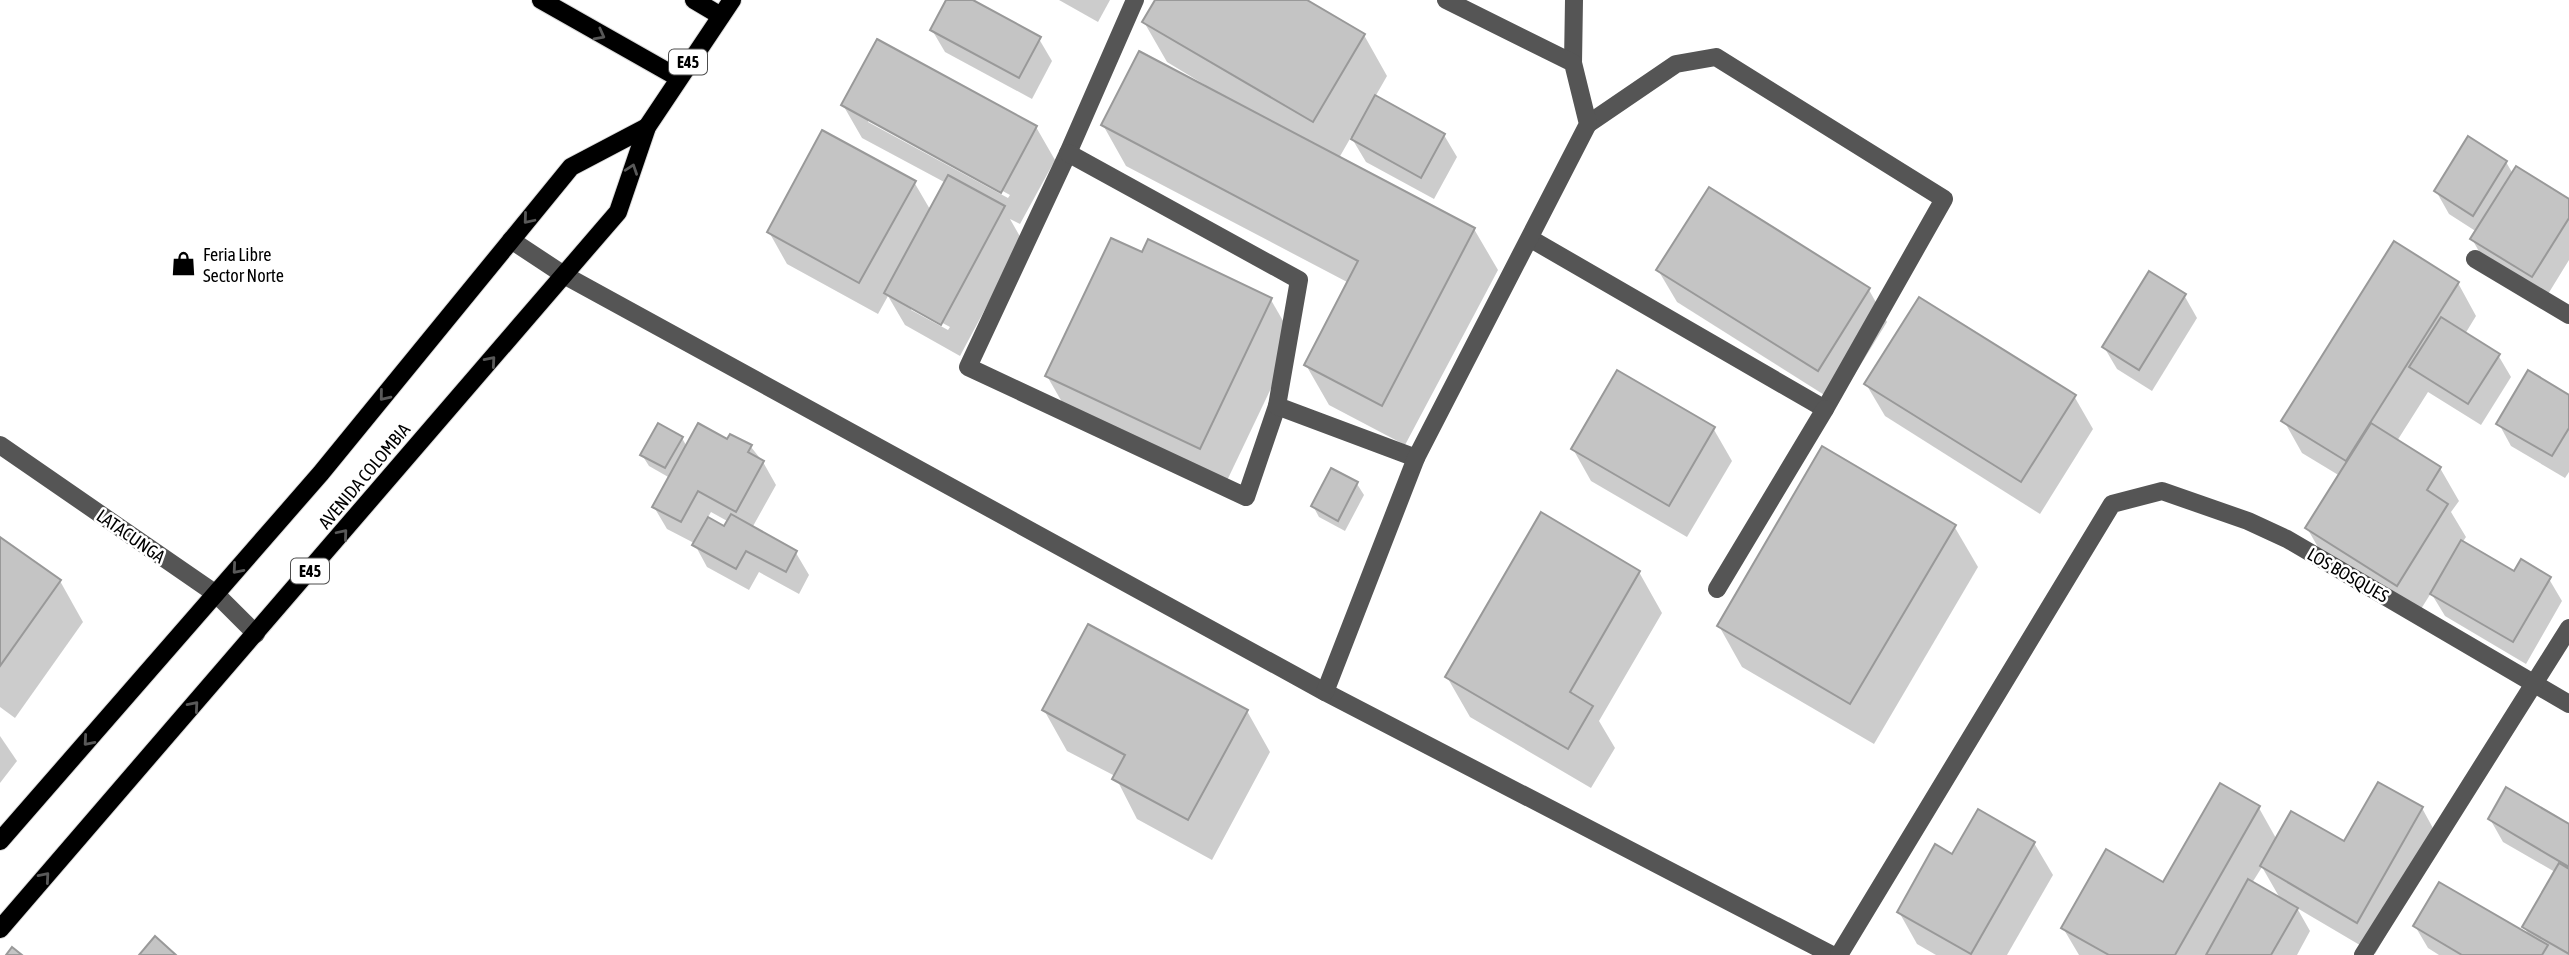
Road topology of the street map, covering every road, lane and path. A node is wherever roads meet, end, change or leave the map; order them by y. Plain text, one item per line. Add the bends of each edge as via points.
1 (541, 0) edge
2 (694, 0) edge
3 (732, 0) edge
4 (1135, 0) edge
5 (1446, 0) edge
6 (1574, 0) edge
7 (721, 16) junction
8 (1573, 63) junction
9 (677, 77) junction
10 (1588, 124) junction
11 (647, 127) junction
12 (1068, 153) junction
13 (1531, 239) junction
14 (511, 240) junction
15 (2475, 259) dead end
16 (564, 275) junction
17 (2569, 315) edge
18 (1277, 406) junction
19 (1825, 409) junction
20 (0, 445) edge
21 (1416, 458) junction
22 (1717, 589) dead end
23 (216, 594) junction
24 (2569, 628) edge
25 (256, 634) junction
26 (2534, 684) junction
27 (1325, 692) junction
28 (2569, 704) edge
29 (0, 841) edge
30 (0, 929) edge
31 (1832, 955) edge
32 (1839, 955) edge
33 (2363, 955) edge

1 -> 9 main road
2 - 7 main road
3 - 7 main road, AVENIDA COLOMBIA / E45
4 - 12 street
5 - 8 street
6 - 8 street
7 - 9 main road, AVENIDA COLOMBIA / E45
8 - 10 street
9 - 11 main road, AVENIDA COLOMBIA / E45
10 - 13 street
10 - 19 street via 1676,64 1716,57 1944,200
11 -> 14 main road, AVENIDA COLOMBIA via 571,167
16 -> 11 main road, AVENIDA COLOMBIA / E45 via 618,212
12 - 18 street via 1299,280
12 - 18 street via 968,367 1246,498
13 - 19 street
13 - 21 street
14 - 16 street
14 -> 23 main road, AVENIDA COLOMBIA
15 - 17 street
25 -> 16 main road, AVENIDA COLOMBIA / E45
16 - 27 street
18 - 21 street
19 - 22 street
20 - 23 street, LATACUNGA
21 - 27 street
23 - 25 street, LATACUNGA
23 -> 29 main road, AVENIDA COLOMBIA
24 - 26 street
30 -> 25 main road, AVENIDA COLOMBIA / E45
26 - 28 street, LOS BOSQUES
26 - 32 street, LOS BOSQUES via 2287,539 2248,521 2162,491 2112,504
26 - 33 street
27 - 31 street

